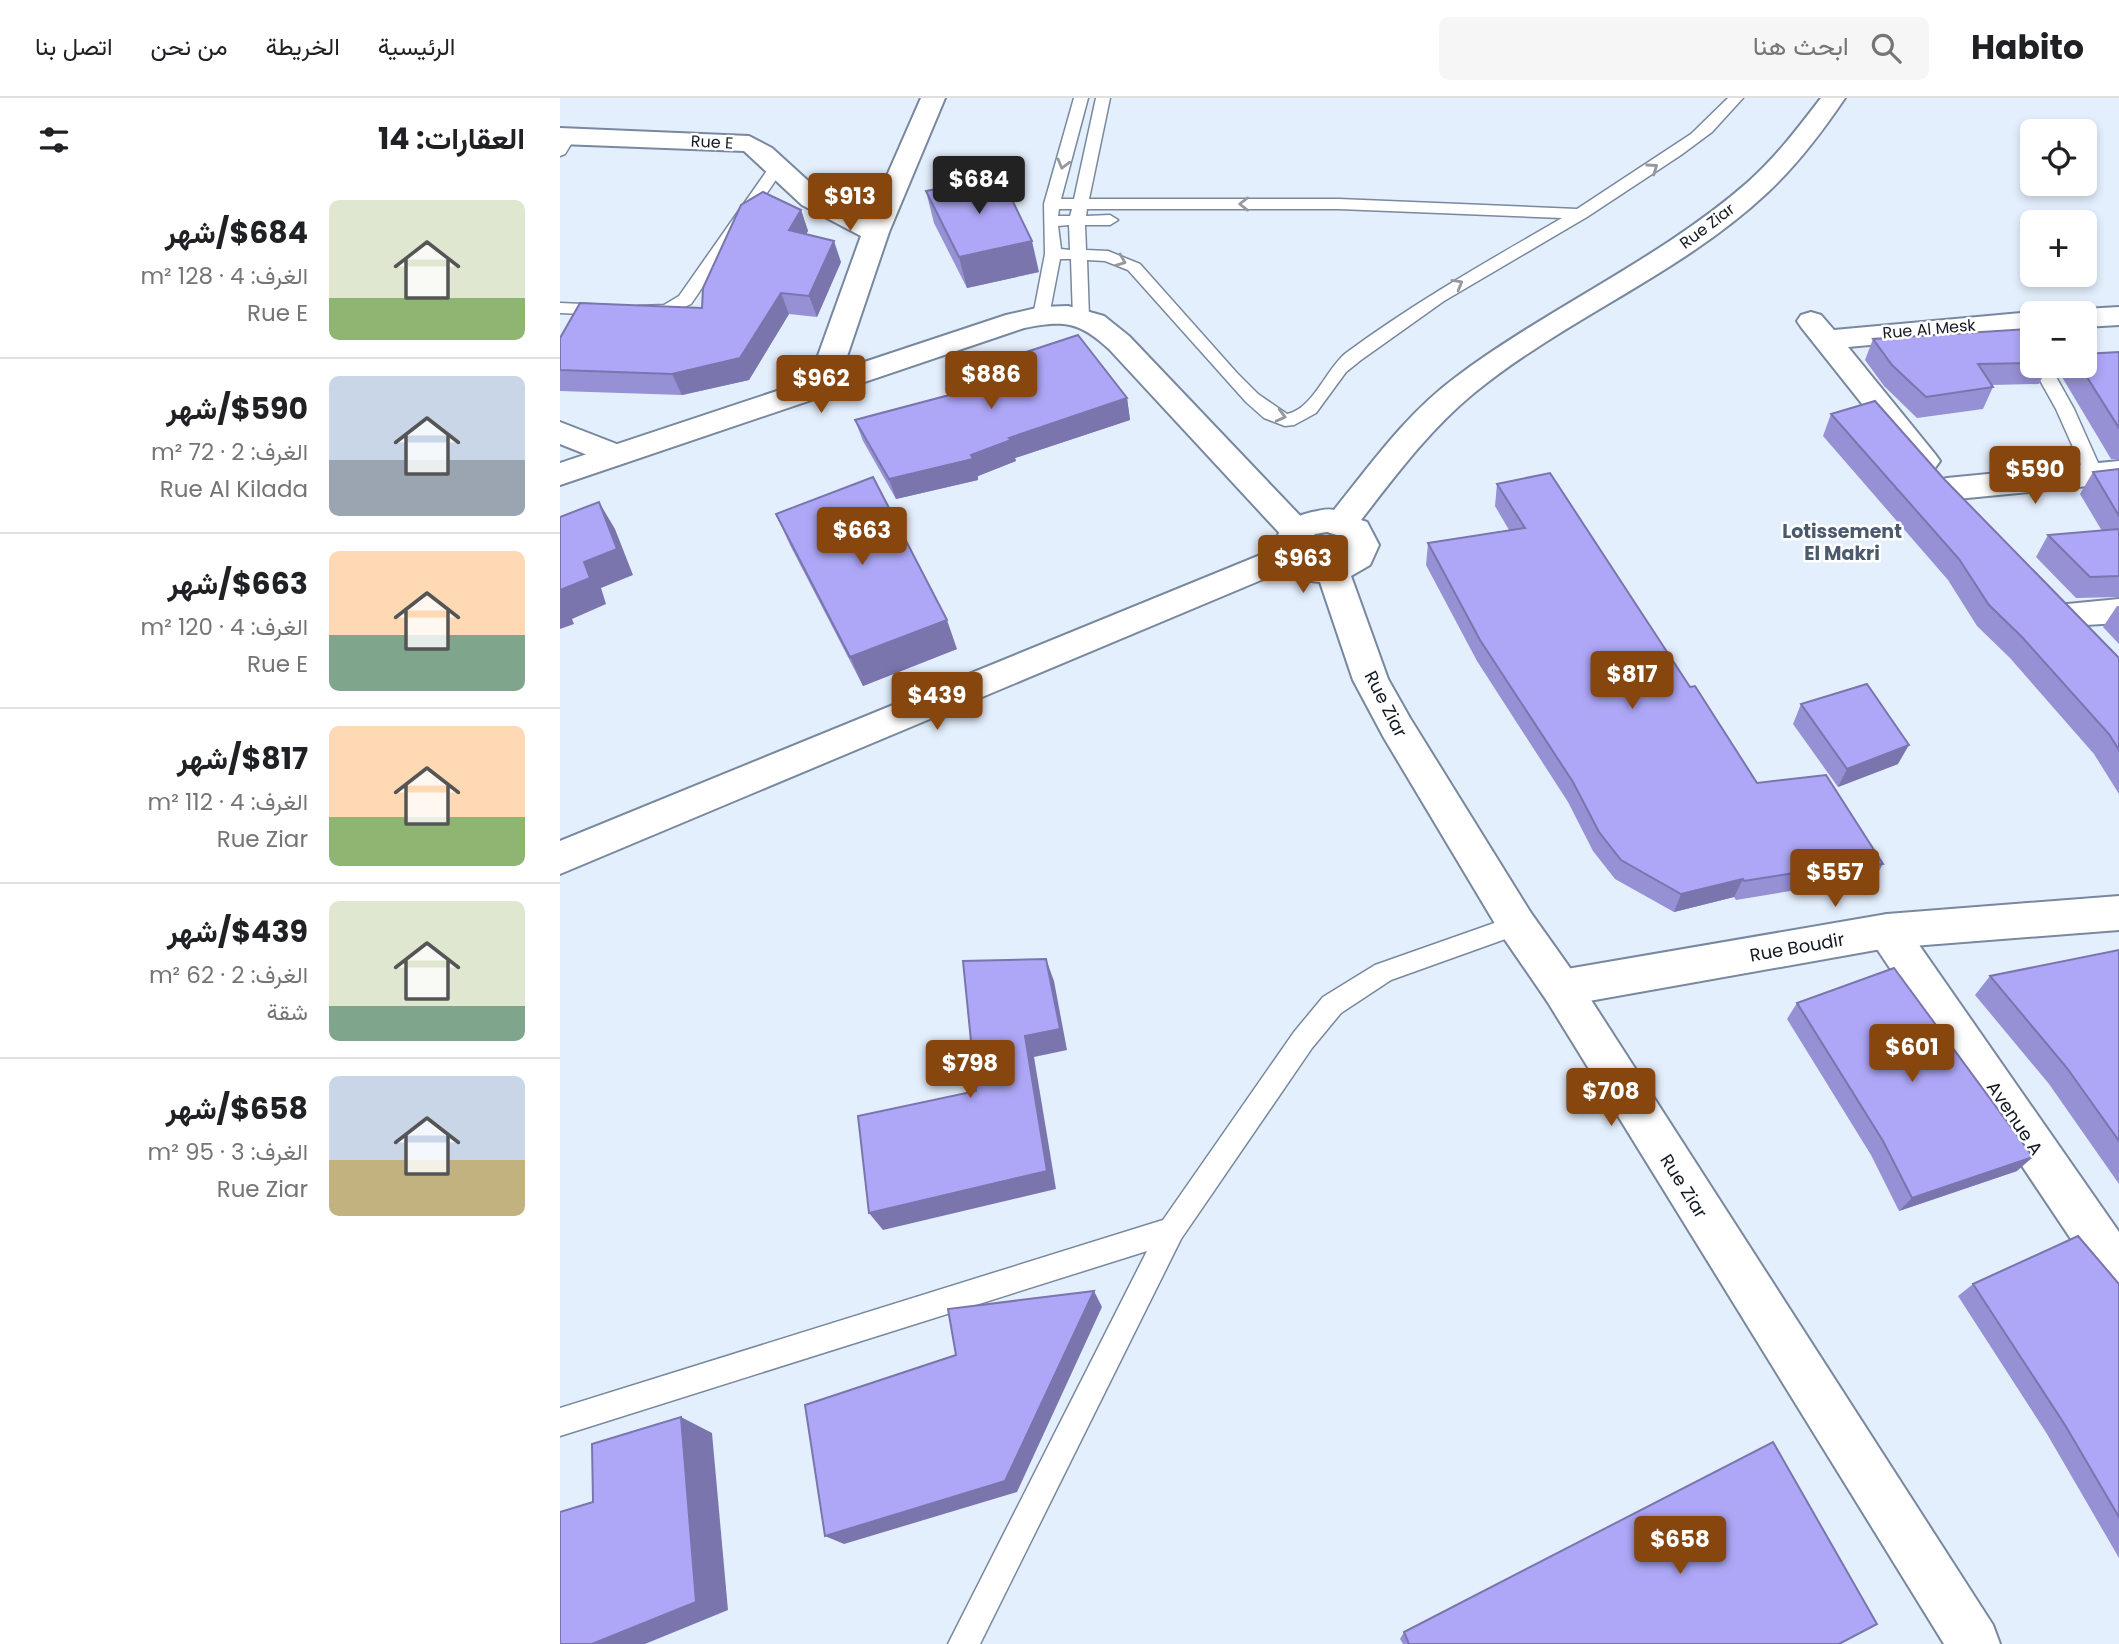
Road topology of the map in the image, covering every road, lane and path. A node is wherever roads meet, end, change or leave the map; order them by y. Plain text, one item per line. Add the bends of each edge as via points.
1 (933, 98) edge
2 (1081, 98) edge
3 (1103, 98) edge
4 (1736, 98) edge
5 (1833, 98) edge
6 (563, 141) edge
7 (776, 168) junction
8 (1052, 204) junction
9 (1078, 213) junction
10 (1581, 214) junction
11 (1483, 216) junction
12 (1050, 221) junction
13 (1560, 226) junction
14 (876, 233) junction
15 (1053, 254) junction
16 (1079, 255) junction
17 (560, 308) edge
18 (1041, 316) junction
19 (2119, 316) edge
20 (1082, 317) junction
21 (2097, 317) edge
22 (2020, 328) edge
23 (2048, 378) edge
24 (821, 388) junction
25 (560, 432) edge
26 (616, 455) junction
27 (2107, 473) edge
28 (560, 474) edge
29 (1947, 489) junction
30 (1976, 518) edge
31 (1342, 522) junction
32 (1294, 543) junction
33 (1334, 571) junction
34 (2119, 611) edge
35 (2094, 642) edge
36 (560, 858) edge
37 (2119, 913) edge
38 (1517, 925) junction
39 (1887, 931) junction
40 (1561, 988) junction
41 (1172, 1230) junction
42 (2119, 1271) edge
43 (560, 1422) edge
44 (964, 1644) edge
45 (1974, 1644) edge

1 - 14 street
2 -> 8 lane
3 - 9 lane
10 -> 4 lane via 1700,137
5 - 31 street, Rue Ziar via 1770,175 1718,220 1463,386 1401,448
6 - 7 street, Rue E via 749,144
7 - 14 street, Rue E via 835,214
7 - 17 lane via 681,304 661,310
8 - 9 lane
8 - 12 lane
9 - 11 lane via 1338,211
9 - 12 lane
9 - 16 lane
10 - 11 lane
10 - 13 lane
11 - 13 lane
12 - 15 lane
16 -> 13 lane via 1117,258 1134,267 1247,396 1284,420 1306,412 1340,368 1399,322
14 - 24 street
15 - 16 lane
15 - 18 lane
16 - 20 lane
18 - 20 street
18 - 24 street
19 - 21 street
20 - 32 street via 1118,343 1239,464
22 - 29 street, Rue Al Mesk via 1819,330
23 - 27 lane
24 - 26 street
25 - 26 street
26 - 28 street
27 - 29 street
29 - 30 street
31 - 32 street via 1317,521
31 - 33 street via 1356,530 1363,548 1350,566
32 - 33 street via 1308,568
32 - 36 street
33 - 38 street, Rue Ziar via 1371,680
34 - 35 street via 2060,605
37 - 39 street, Rue Boudir
38 - 40 street, Rue Ziar
38 - 41 lane via 1382,972 1332,1006 1303,1040
39 - 40 street, Rue Boudir
39 - 42 street, Avenue A
40 - 45 street, Rue Ziar
41 - 43 lane
41 - 44 lane

